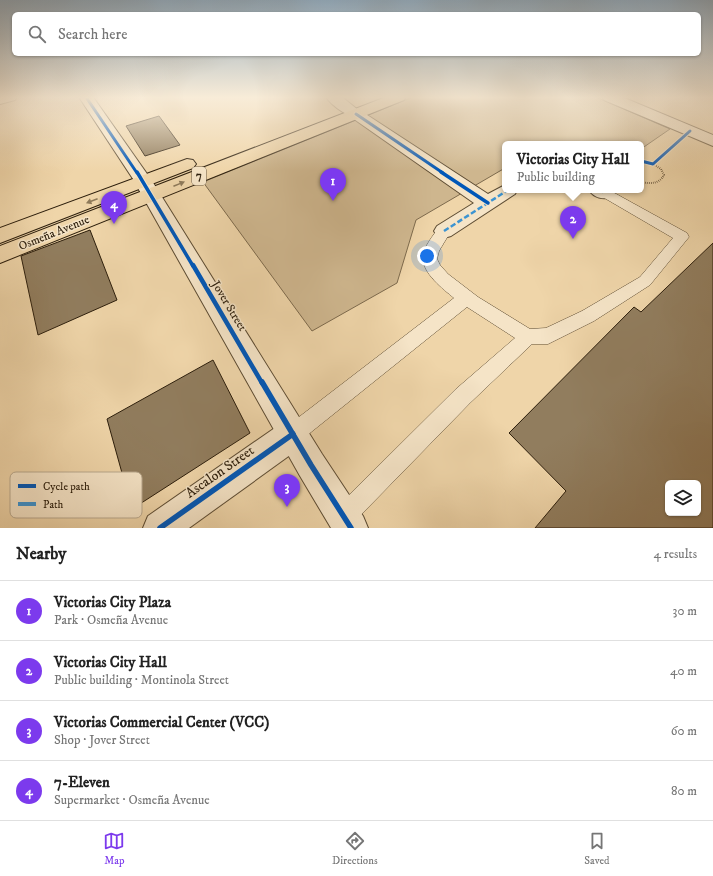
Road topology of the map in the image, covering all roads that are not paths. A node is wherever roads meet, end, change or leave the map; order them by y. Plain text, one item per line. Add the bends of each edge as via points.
1 (103, 122) edge
2 (305, 122) edge
3 (368, 122) edge
4 (668, 122) edge
5 (713, 141) edge
6 (147, 188) junction
7 (503, 193) edge
8 (603, 193) edge
9 (488, 203) junction
10 (444, 231) joint
11 (0, 236) edge
12 (0, 255) edge
13 (466, 298) junction
14 (528, 337) junction
15 (293, 434) junction
16 (348, 522) edge
17 (165, 527) edge

1 - 6 street, Jover Street
2 - 6 main road, Osmeña Avenue / 7
3 - 9 street
4 - 5 street
6 -> 11 main road, Osmeña Avenue / 7
6 - 12 main road, Osmeña Avenue / 7
6 - 15 street, Jover Street
7 - 9 street
8 - 14 lane via 682,237 645,280 588,316 548,336
9 - 10 street
10 - 13 lane via 435,243 430,259 434,270
13 - 14 lane
13 - 15 lane
14 - 16 lane via 463,396
15 - 16 street, Jover Street
15 - 17 street, Ascalon Street

